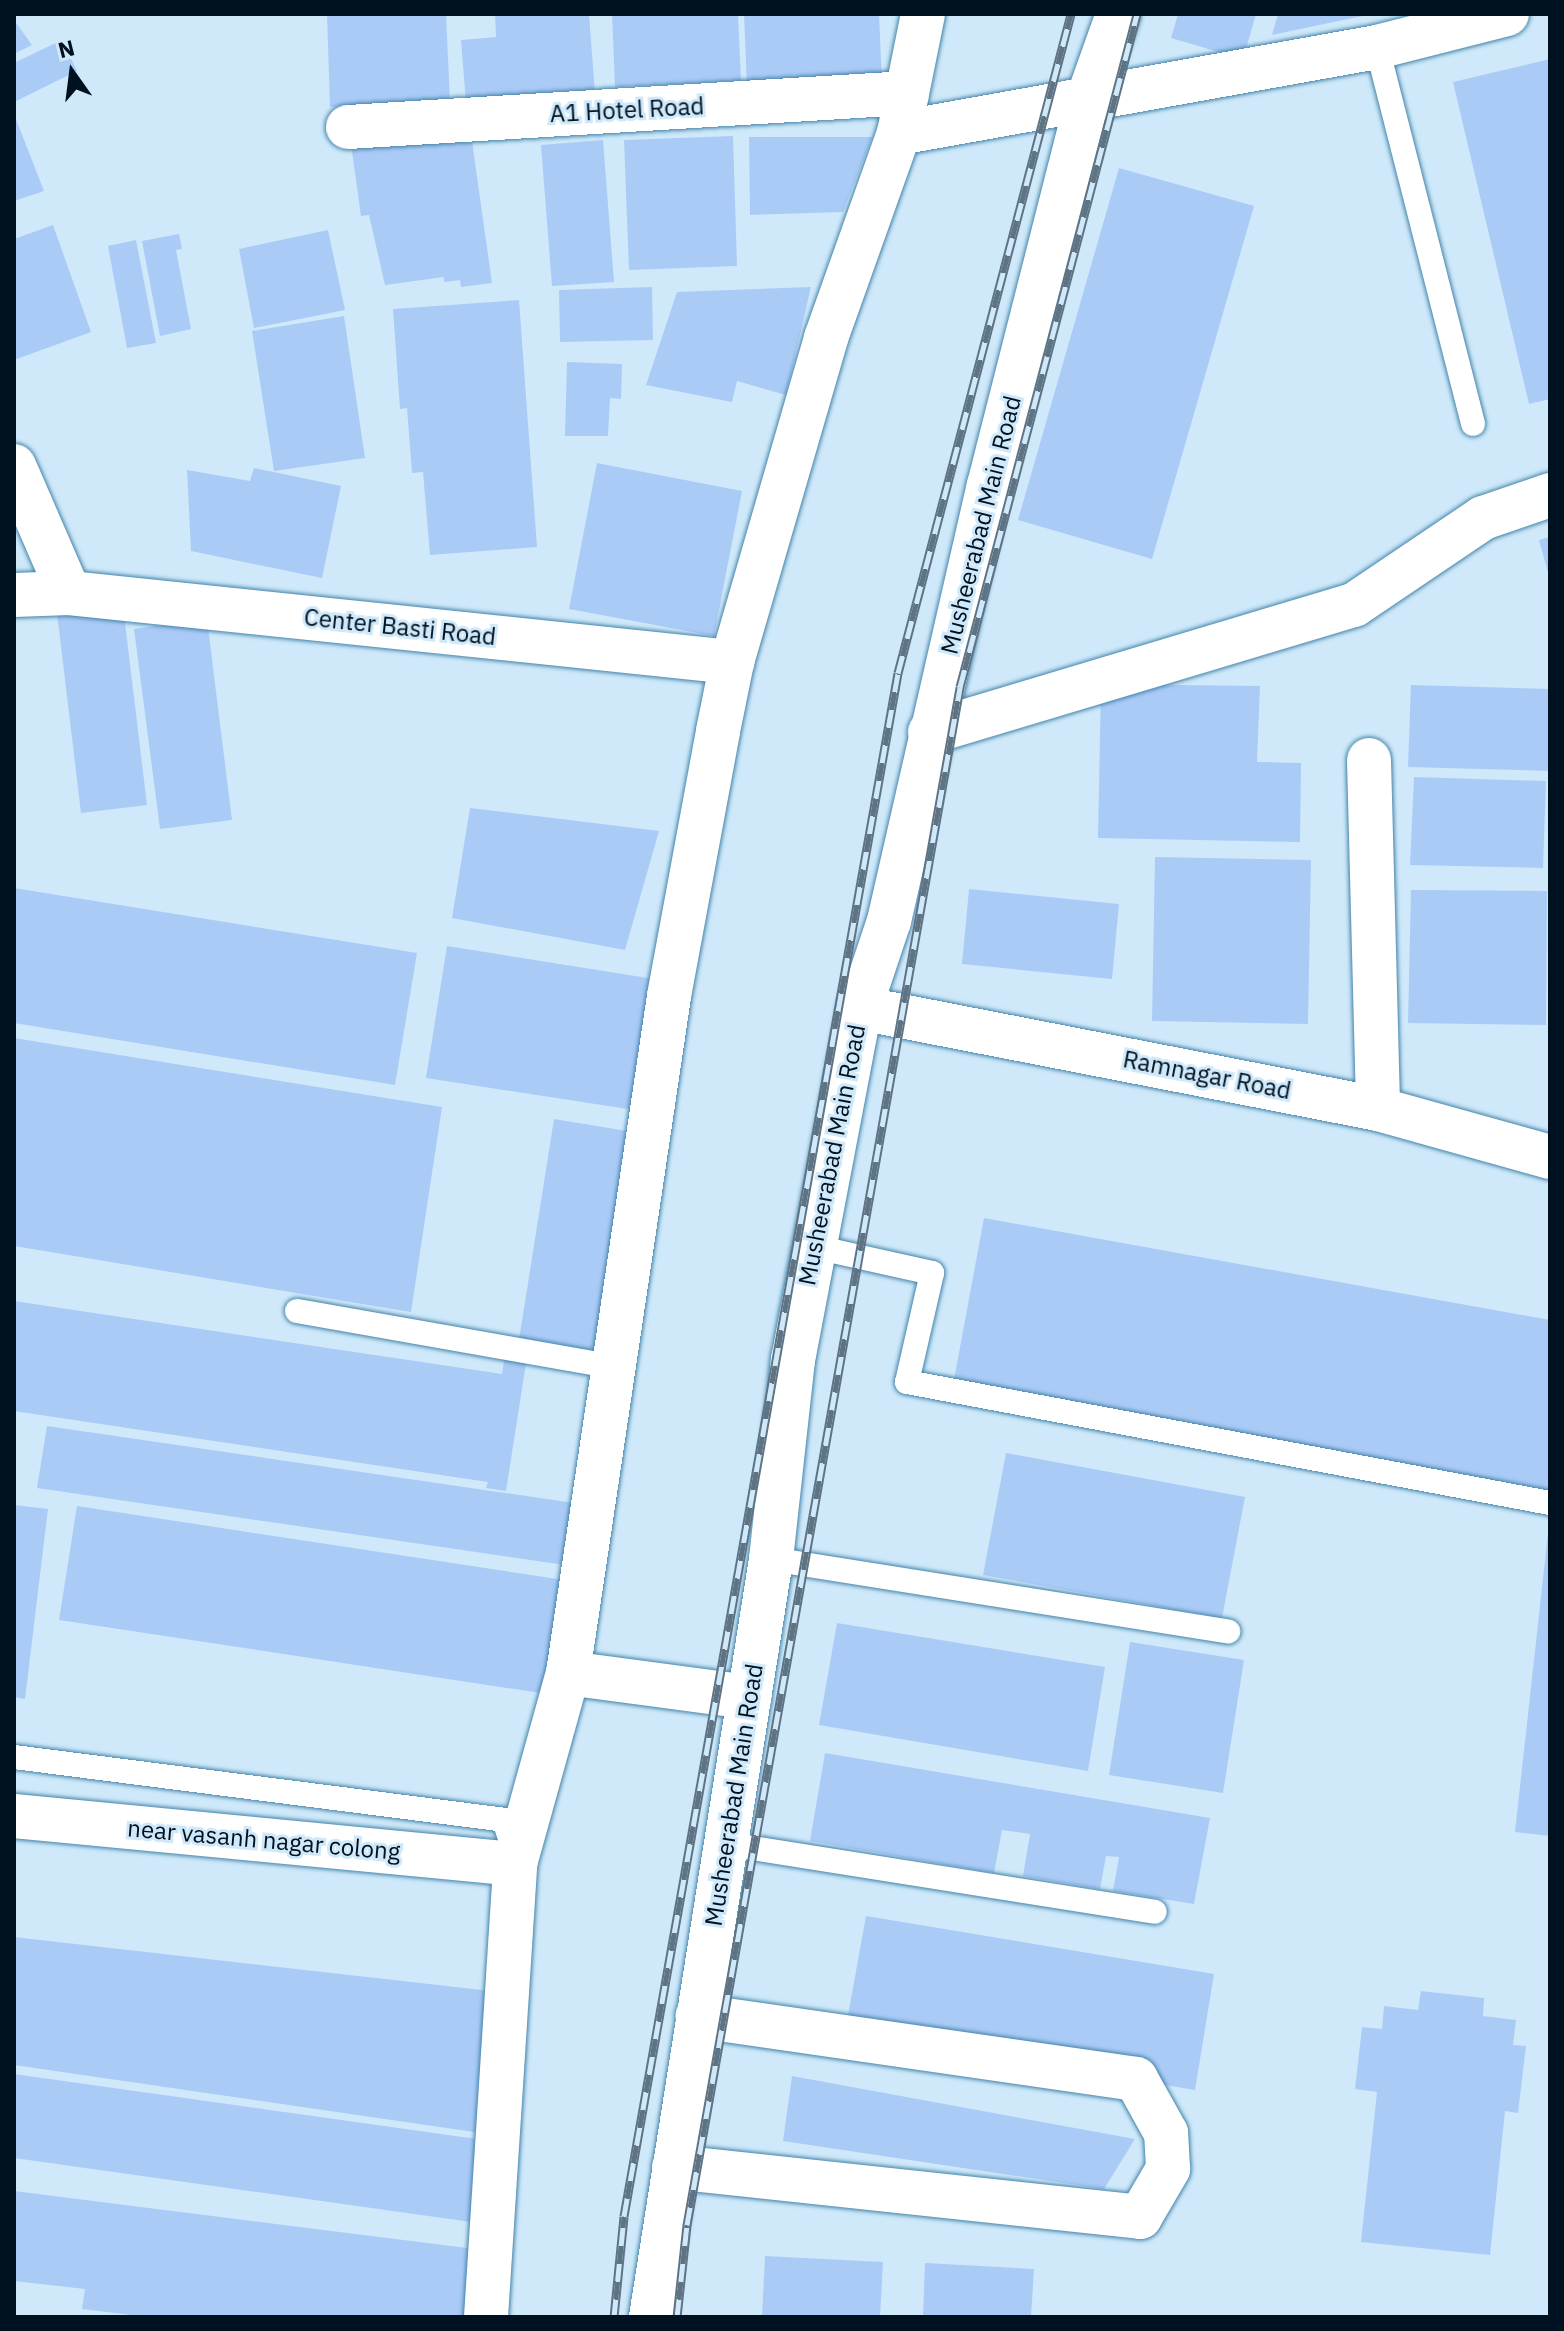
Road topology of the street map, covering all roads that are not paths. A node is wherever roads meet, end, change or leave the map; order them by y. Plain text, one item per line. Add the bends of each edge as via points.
1 (923, 14) edge
2 (1118, 14) edge
3 (1507, 14) edge
4 (1377, 47) junction
5 (1086, 104) junction
6 (903, 113) junction
7 (348, 127) dead end
8 (1473, 424) dead end
9 (14, 466) edge
10 (1550, 495) edge
11 (69, 593) junction
12 (14, 595) edge
13 (732, 662) junction
14 (930, 732) junction
15 (1369, 760) dead end
16 (860, 1008) junction
17 (1378, 1109) junction
18 (1550, 1157) edge
19 (815, 1247) junction
20 (297, 1311) dead end
21 (615, 1367) junction
22 (1550, 1503) edge
23 (771, 1559) junction
24 (1228, 1631) dead end
25 (568, 1673) junction
26 (749, 1697) junction
27 (14, 1757) edge
28 (14, 1816) edge
29 (727, 1844) junction
30 (515, 1860) junction
31 (1155, 1912) dead end
32 (698, 2016) junction
33 (674, 2167) junction
34 (486, 2317) edge
35 (651, 2317) edge

1 - 6 main road
2 - 5 main road, Musheerabad Main Road
3 - 4 main road, A1 Hotel Road
4 - 5 main road, A1 Hotel Road
4 - 8 lane
5 - 6 main road, A1 Hotel Road
5 - 14 main road, Musheerabad Main Road
6 - 7 main road, A1 Hotel Road
6 - 13 main road via 826,338
9 - 11 main road
10 - 14 main road via 1483,518 1354,605
11 - 12 main road, Center Basti Road
11 - 13 main road, Center Basti Road
13 - 21 main road via 669,996
14 - 16 main road, Musheerabad Main Road via 889,921
15 - 17 main road
16 - 17 main road, Ramnagar Road
16 - 19 main road, Musheerabad Main Road
17 - 18 main road, Ramnagar Road
19 - 22 lane via 932,1273 907,1382
19 - 23 main road, Musheerabad Main Road via 793,1360
20 - 21 lane
21 - 25 main road
23 - 24 lane
23 - 26 main road, Musheerabad Main Road
25 - 26 main road
25 - 30 main road
26 - 29 main road, Musheerabad Main Road
27 - 30 lane via 504,1820
28 - 30 main road, near vasanh nagar colong
29 - 31 lane
29 - 32 main road, Musheerabad Main Road
30 - 34 main road
32 - 33 main road, Musheerabad Main Road
32 - 33 main road via 1136,2079 1166,2133 1168,2169 1140,2217
33 - 35 main road, Musheerabad Main Road

